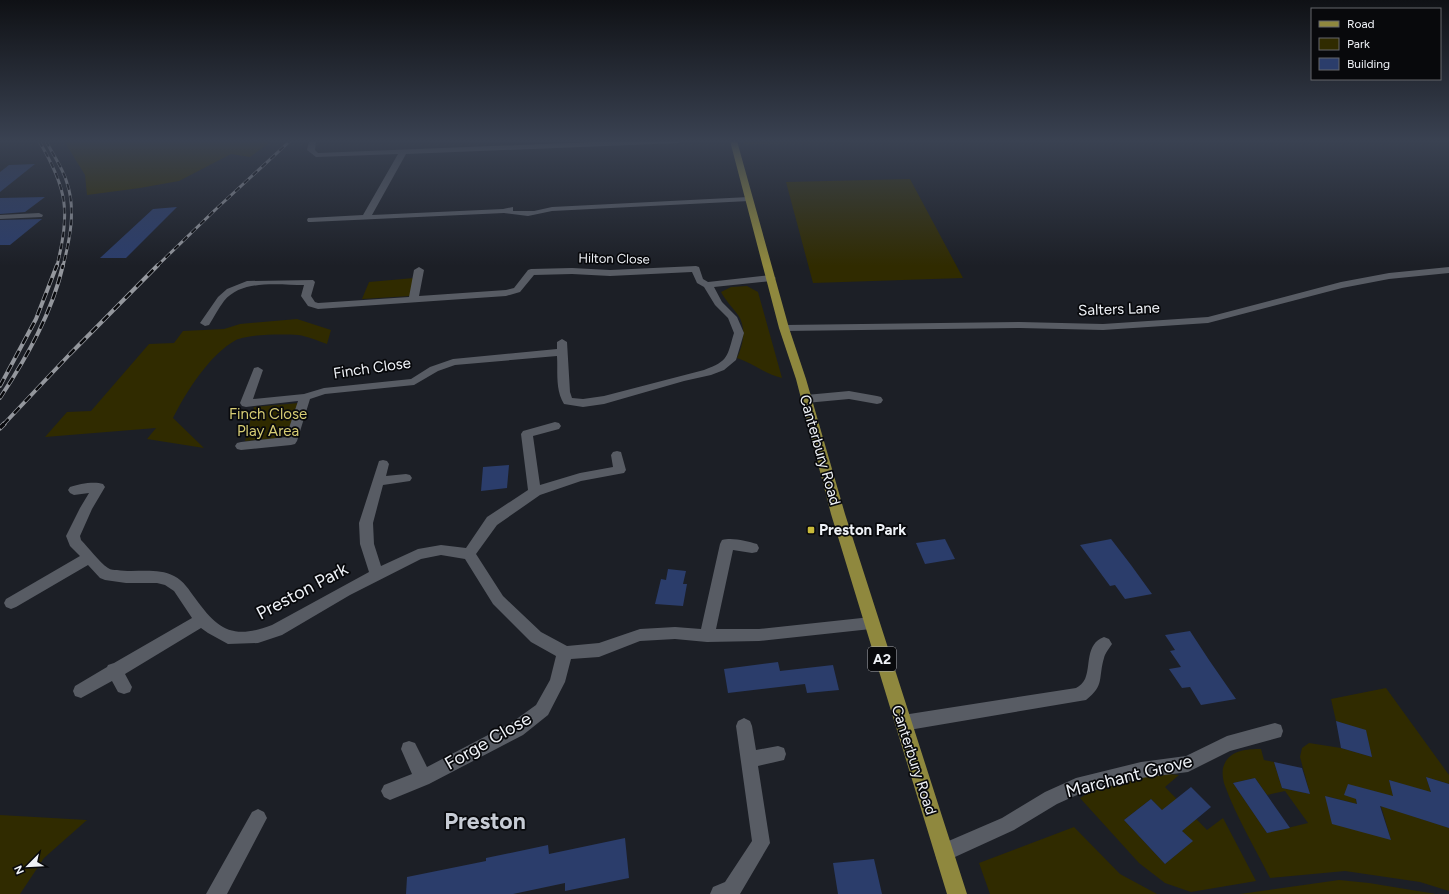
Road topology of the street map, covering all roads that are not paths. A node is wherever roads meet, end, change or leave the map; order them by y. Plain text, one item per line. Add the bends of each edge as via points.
1 (386, 183) edge
2 (745, 183) edge
3 (749, 198) junction
4 (39, 215) dead end
5 (367, 216) junction
6 (0, 217) edge
7 (311, 220) dead end
8 (693, 259) dead end
9 (526, 262) dead end
10 (696, 269) junction
11 (419, 270) dead end
12 (1449, 270) edge
13 (531, 272) junction
14 (770, 278) junction
15 (708, 285) junction
16 (413, 300) junction
17 (205, 323) dead end
18 (784, 328) junction
19 (258, 370) dead end
20 (304, 396) junction
21 (806, 399) junction
22 (877, 400) dead end
23 (555, 426) dead end
24 (241, 446) dead end
25 (617, 455) dead end
26 (383, 464) dead end
27 (406, 478) dead end
28 (379, 481) junction
29 (74, 490) dead end
30 (535, 492) junction
31 (752, 548) dead end
32 (469, 554) junction
33 (89, 558) junction
34 (377, 575) junction
35 (11, 602) dead end
36 (202, 620) junction
37 (871, 622) junction
38 (707, 636) junction
39 (1104, 644) dead end
40 (565, 653) junction
41 (114, 670) junction
42 (124, 687) dead end
43 (81, 691) dead end
44 (903, 723) junction
45 (744, 726) dead end
46 (1275, 731) dead end
47 (409, 749) dead end
48 (778, 754) dead end
49 (750, 760) junction
50 (423, 778) junction
51 (390, 791) dead end
52 (258, 818) dead end
53 (944, 853) junction
54 (216, 894) edge
55 (720, 894) edge
56 (957, 894) edge

1 - 5 street
2 - 3 main road, Canterbury Road / A2
3 - 5 street via 552,209 533,213 504,211
3 - 14 main road, Canterbury Road / A2
4 - 6 street
5 - 7 street
8 - 10 street
9 - 13 street
10 - 13 street, Hilton Close via 610,273
10 - 15 street via 698,279 702,284
11 - 16 street
12 - 18 street, Salters Lane via 1389,276 1341,285 1208,320 1103,327 1020,325
13 - 16 street via 517,290 506,293
14 - 15 street
14 - 18 main road, Canterbury Road / A2
15 - 20 street, Finch Close via 718,303 732,317 739,333 731,360 707,373 604,400 583,403 568,401 564,392 562,347 453,362 434,369 414,382 324,391
16 - 17 street via 318,306 311,304 306,296 311,280 251,279 221,298
18 - 21 main road, Canterbury Road / A2
19 - 20 street, Finch Close via 246,403
20 - 24 street via 291,441
21 - 22 street via 849,395
21 - 37 main road, Canterbury Road / A2
23 - 30 street via 527,434
25 - 30 street via 620,470 580,477
26 - 28 street
27 - 28 street
28 - 34 street via 366,523 367,544
29 - 33 street, Preston Park via 99,487 73,536
30 - 32 street via 492,521
31 - 38 street via 727,544
32 - 34 street, Preston Park via 442,550 418,554
32 - 40 street via 498,600 536,637
33 - 35 street
33 - 36 street, Preston Park via 105,574 169,580 179,587
34 - 36 street, Preston Park via 296,620 258,637 228,638
36 - 41 street
37 - 38 street via 759,636
37 - 44 main road, Canterbury Road / A2
38 - 40 street via 675,633 640,635 599,650
39 - 44 street via 1097,651 1094,662 1094,681 1089,690 1080,696
40 - 50 street, Forge Close via 557,682 542,710 517,729
41 - 42 street
41 - 43 street
44 - 53 main road, Canterbury Road / A2
45 - 49 street
46 - 53 street, Marchant Grove via 1227,744 1188,764 1141,770 1076,787 1051,798 1008,824
47 - 50 street
48 - 49 street
49 - 55 street via 761,843 732,889
50 - 51 street, Forge Close
52 - 54 street
53 - 56 main road, Canterbury Road / A2

